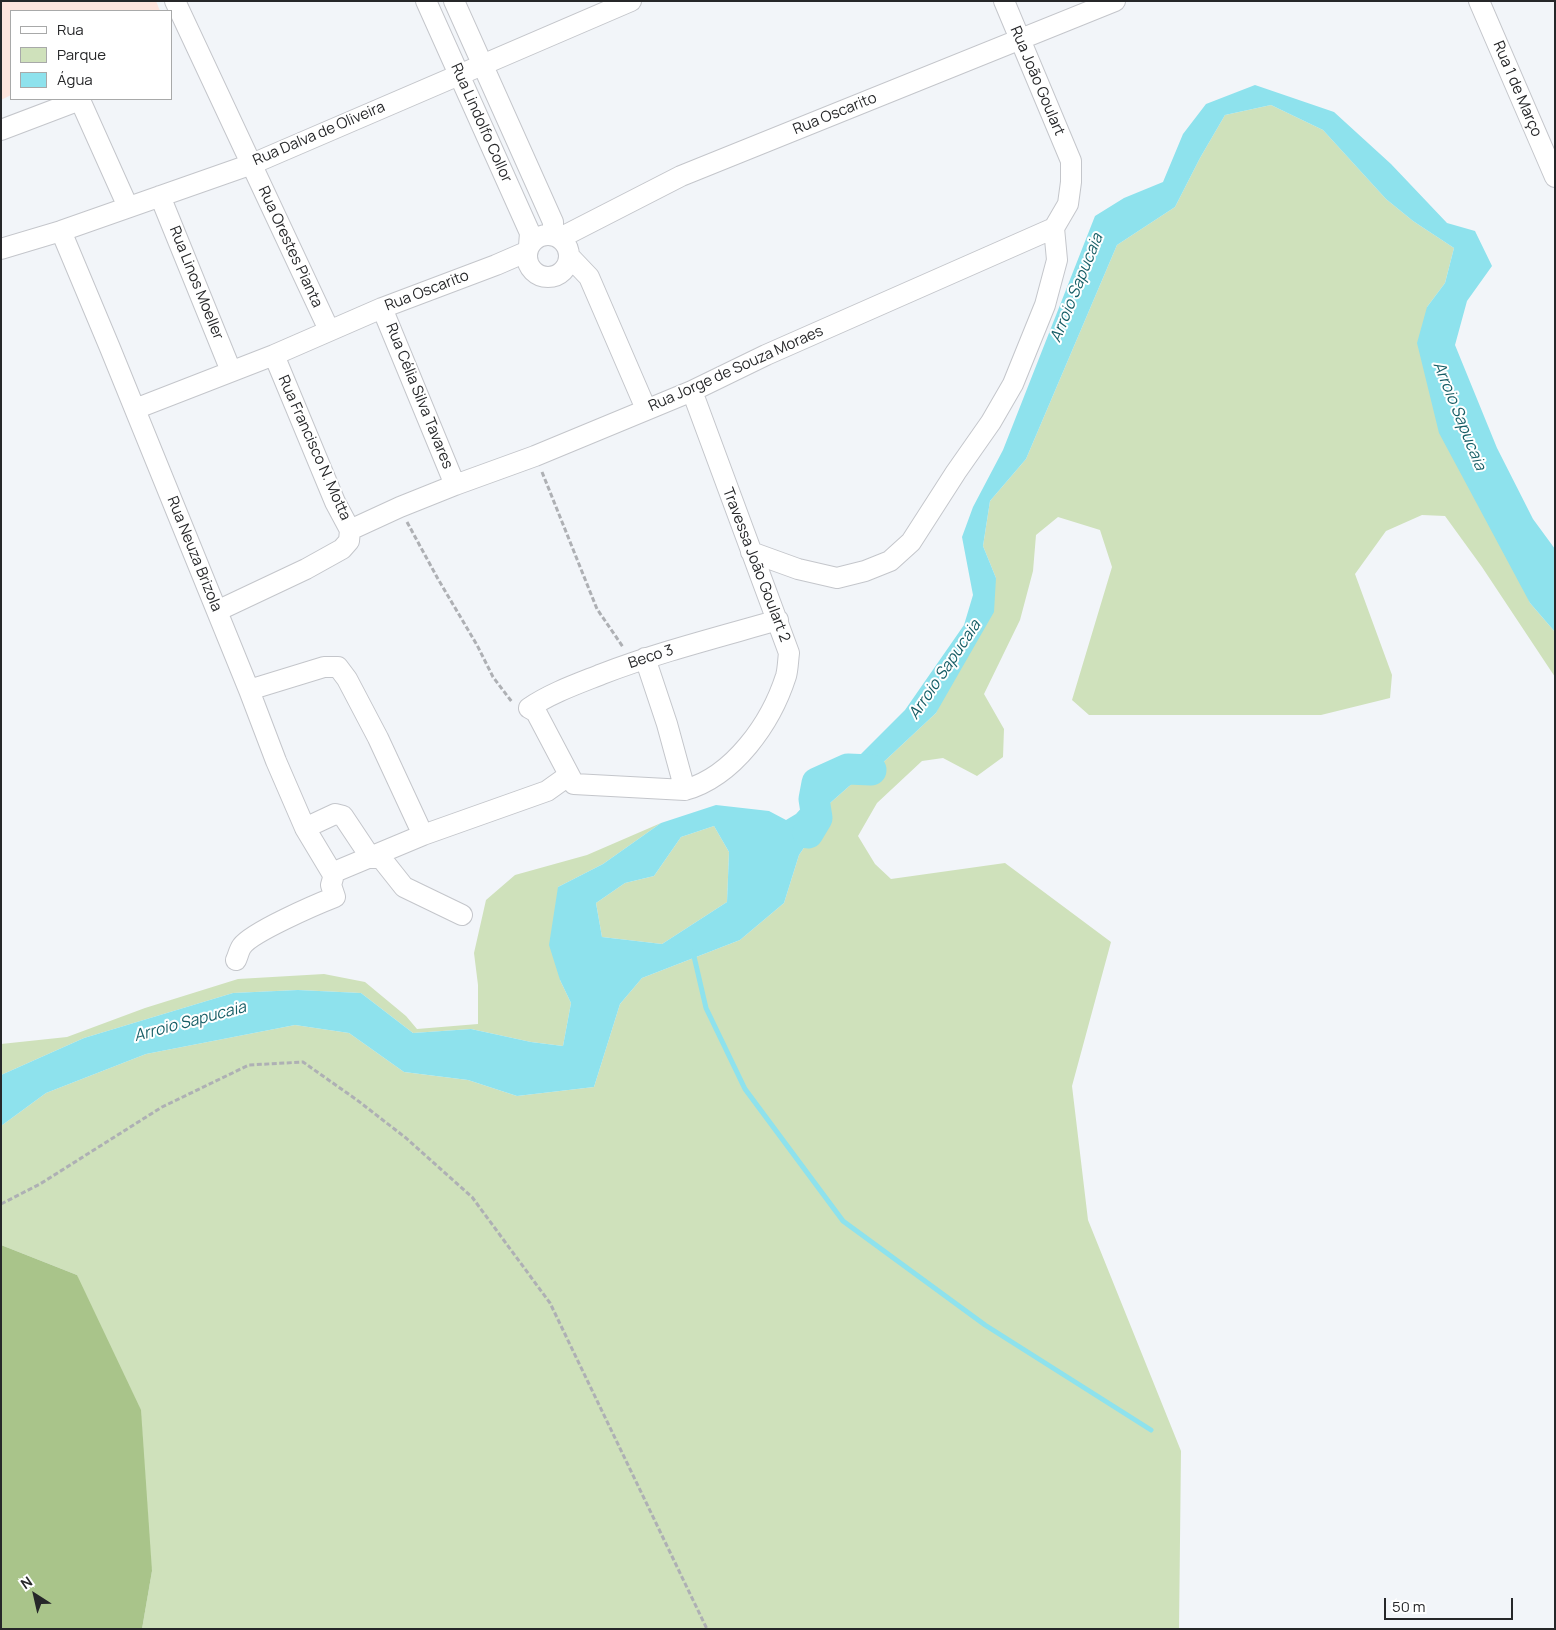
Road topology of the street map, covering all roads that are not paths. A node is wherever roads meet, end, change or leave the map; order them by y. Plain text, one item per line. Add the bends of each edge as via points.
1 (175, 1) edge
2 (426, 1) edge
3 (454, 1) edge
4 (630, 1) edge
5 (1004, 1) edge
6 (1115, 1) edge
7 (1479, 1) edge
8 (1019, 40) junction
9 (483, 65) junction
10 (459, 74) junction
11 (1, 130) edge
12 (252, 164) junction
13 (1555, 178) edge
14 (160, 196) junction
15 (128, 207) junction
16 (1054, 228) junction
17 (61, 231) junction
18 (556, 236) junction
19 (1, 249) edge
20 (527, 249) junction
21 (569, 256) junction
22 (382, 308) junction
23 (329, 330) junction
24 (274, 355) junction
25 (231, 371) junction
26 (692, 391) junction
27 (135, 409) junction
28 (646, 409) junction
29 (455, 485) junction
30 (350, 530) junction
31 (751, 552) junction
32 (217, 611) junction
33 (778, 620) junction
34 (639, 660) junction
35 (249, 690) junction
36 (568, 776) junction
37 (685, 790) junction
38 (305, 828) junction
39 (423, 835) junction
40 (371, 858) junction
41 (332, 873) junction
42 (462, 915) dead end
43 (236, 960) dead end

1 - 12 street, Rua Orestes Pianta
2 - 10 street, Rua Lindolfo Collor
3 - 9 street, Rua Lindolfo Collor
4 - 9 street, Rua Dalva de Oliveira
5 - 8 street, Rua João Goulart
6 - 8 street, Rua Oscarito
7 - 13 street, Rua 1 de Março
8 - 16 street, Rua João Goulart via 1071,161 1068,204
8 - 18 street, Rua Oscarito via 681,176
9 - 10 street, Rua Dalva de Oliveira
9 - 18 street, Rua Lindolfo Collor via 553,222
10 - 12 street, Rua Dalva de Oliveira
10 - 20 street, Rua Lindolfo Collor via 530,233
11 - 15 street via 80,100
12 - 14 street, Rua Dalva de Oliveira
12 - 23 street, Rua Orestes Pianta
14 - 15 street, Rua Dalva de Oliveira
14 - 25 street, Rua Linos Moeller
15 - 17 street, Rua Dalva de Oliveira
16 - 26 street, Rua Jorge de Souza Moraes
16 - 31 street via 1057,260 1045,305 1013,384 911,542 890,561 837,578 798,569
17 - 19 street, Rua Dalva de Oliveira
17 - 27 street, Rua Neuza Brizola
18 - 20 street via 539,236
18 - 21 street via 568,249
20 - 21 street via 528,266 546,278 559,274
20 - 22 street, Rua Oscarito via 496,265
21 - 28 street via 589,277
22 - 23 street, Rua Oscarito
22 - 29 street, Rua Célia Silva Tavares
23 - 24 street, Rua Oscarito
24 - 25 street, Rua Oscarito
24 - 30 street, Rua Francisco N. Motta via 335,502
25 - 27 street, Rua Oscarito
26 - 28 street, Rua Jorge de Souza Moraes
26 - 31 street, Travessa João Goulart 2
27 - 32 street, Rua Neuza Brizola
28 - 29 street, Rua Jorge de Souza Moraes via 535,456
29 - 30 street, Rua Jorge de Souza Moraes
30 - 32 street, Rua Francisco N. Motta via 349,541 342,549
31 - 33 street, Travessa João Goulart 2
32 - 35 street, Rua Neuza Brizola
33 - 34 street, Beco 3
33 - 37 street, Travessa João Goulart 2 via 789,653 787,674 760,732 726,768 702,785
34 - 36 street, Beco 3 via 577,684 529,708 536,712
34 - 37 street via 667,724
35 - 38 street, Rua Neuza Brizola
35 - 39 street via 324,667 338,667 378,738
36 - 37 street via 574,784
36 - 39 street via 547,791
38 - 40 street via 335,814 343,816
38 - 41 street, Rua Neuza Brizola
39 - 40 street
40 - 41 street
40 - 42 street via 381,858 404,887
41 - 43 street via 335,897 260,933 242,945

